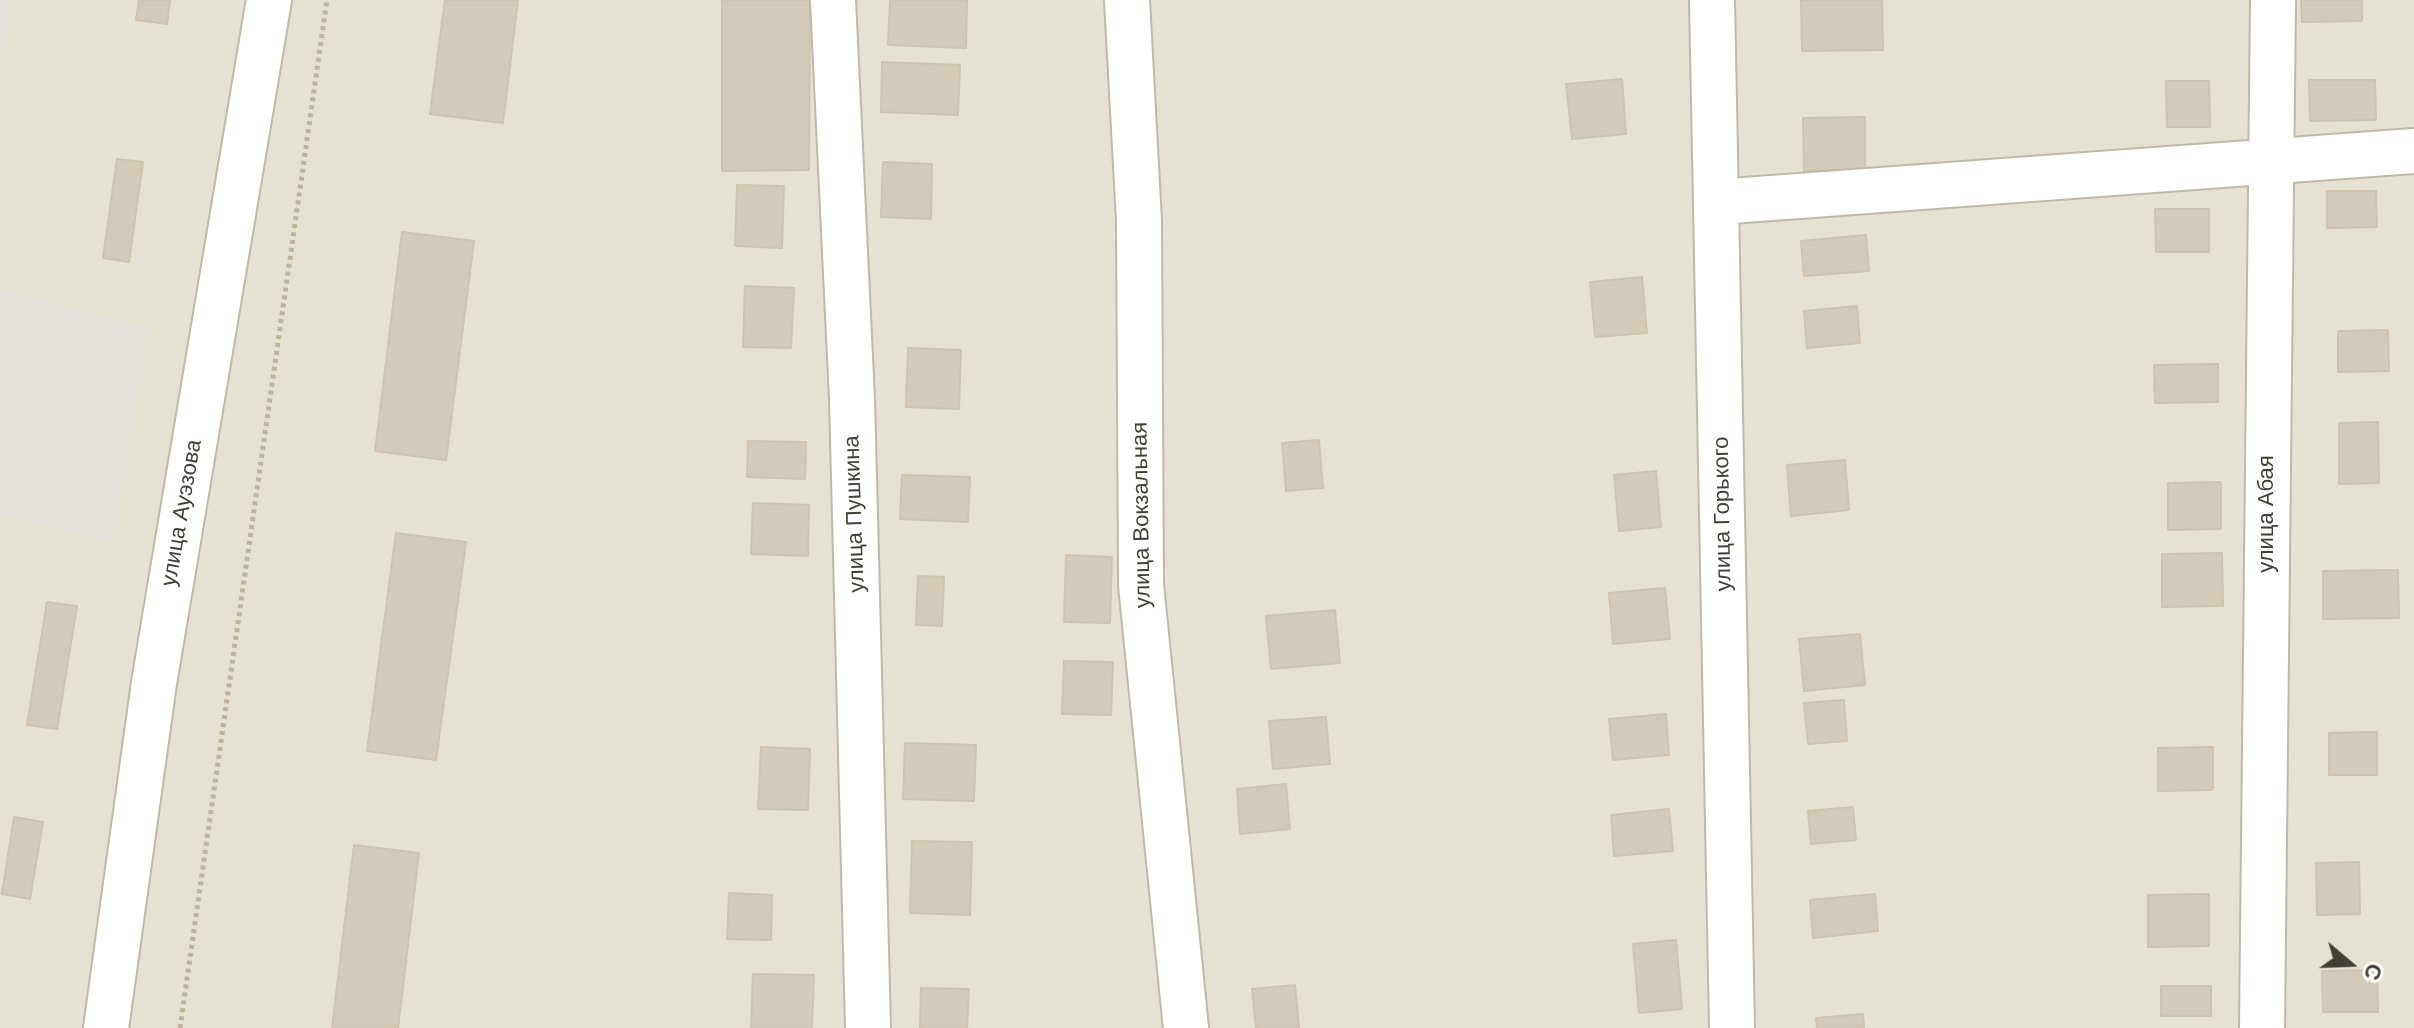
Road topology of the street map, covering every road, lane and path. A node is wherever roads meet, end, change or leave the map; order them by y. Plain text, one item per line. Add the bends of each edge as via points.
1 (269, 0) edge
2 (327, 0) edge
3 (833, 0) edge
4 (1127, 0) edge
5 (1712, 0) edge
6 (2273, 0) edge
7 (2414, 151) edge
8 (2270, 159) junction
9 (1717, 202) junction
10 (106, 1028) edge
11 (180, 1028) edge
12 (868, 1028) edge
13 (1186, 1028) edge
14 (1732, 1028) edge
15 (2262, 1028) edge

1 - 10 street, улица Ауэзова via 154,683
2 - 11 path
3 - 12 street, улица Пушкина via 852,399
4 - 13 street, улица Вокзальная via 1139,221 1141,585
5 - 9 street, улица Горького
6 - 8 street, улица Абая
7 - 8 street
8 - 9 street
8 - 15 street, улица Абая
9 - 14 street, улица Горького

